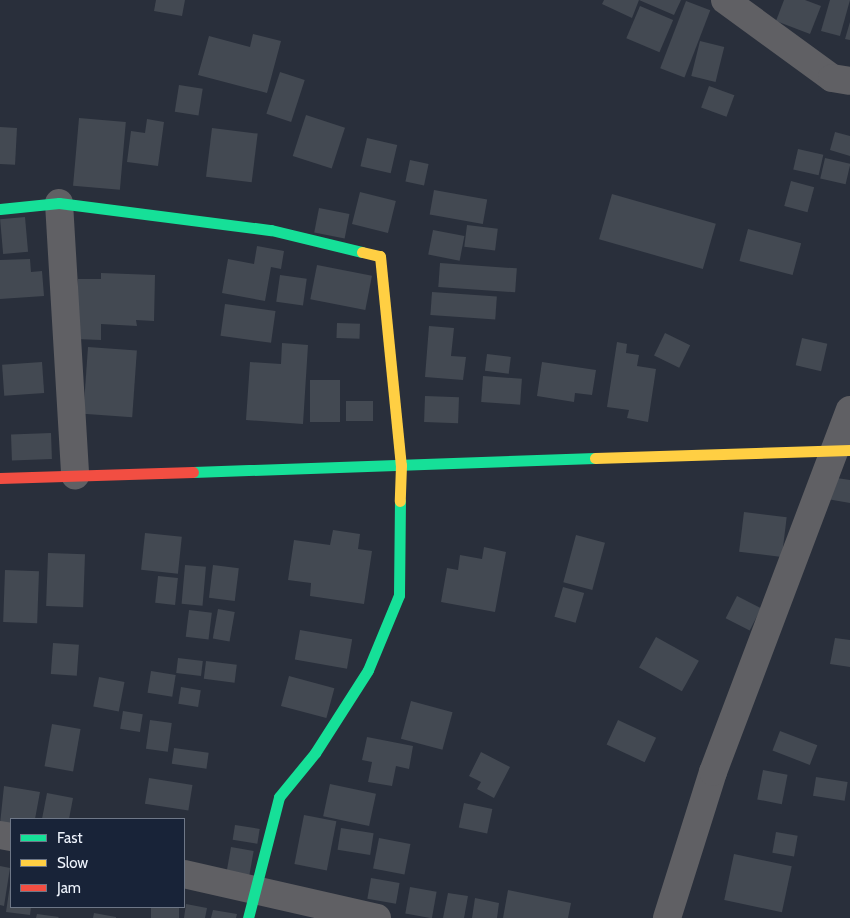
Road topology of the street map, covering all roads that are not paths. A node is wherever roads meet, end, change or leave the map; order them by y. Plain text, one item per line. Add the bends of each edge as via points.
1 (725, 0) edge
2 (850, 81) edge
3 (59, 203) junction
4 (0, 209) edge
5 (850, 410) edge
6 (840, 451) edge
7 (401, 465) junction
8 (75, 476) junction
9 (0, 478) edge
10 (185, 874) edge
11 (256, 890) junction
12 (248, 918) edge
13 (377, 918) edge
14 (667, 918) edge

1 - 2 street via 832,78
3 - 4 street
3 - 7 street via 271,230 380,256
3 - 8 street
5 - 6 street
6 - 7 street
6 - 14 street via 713,772
7 - 8 street
7 - 11 street via 399,595 368,670 316,753 280,797
8 - 9 street
10 - 11 street
11 - 12 street
11 - 13 street

